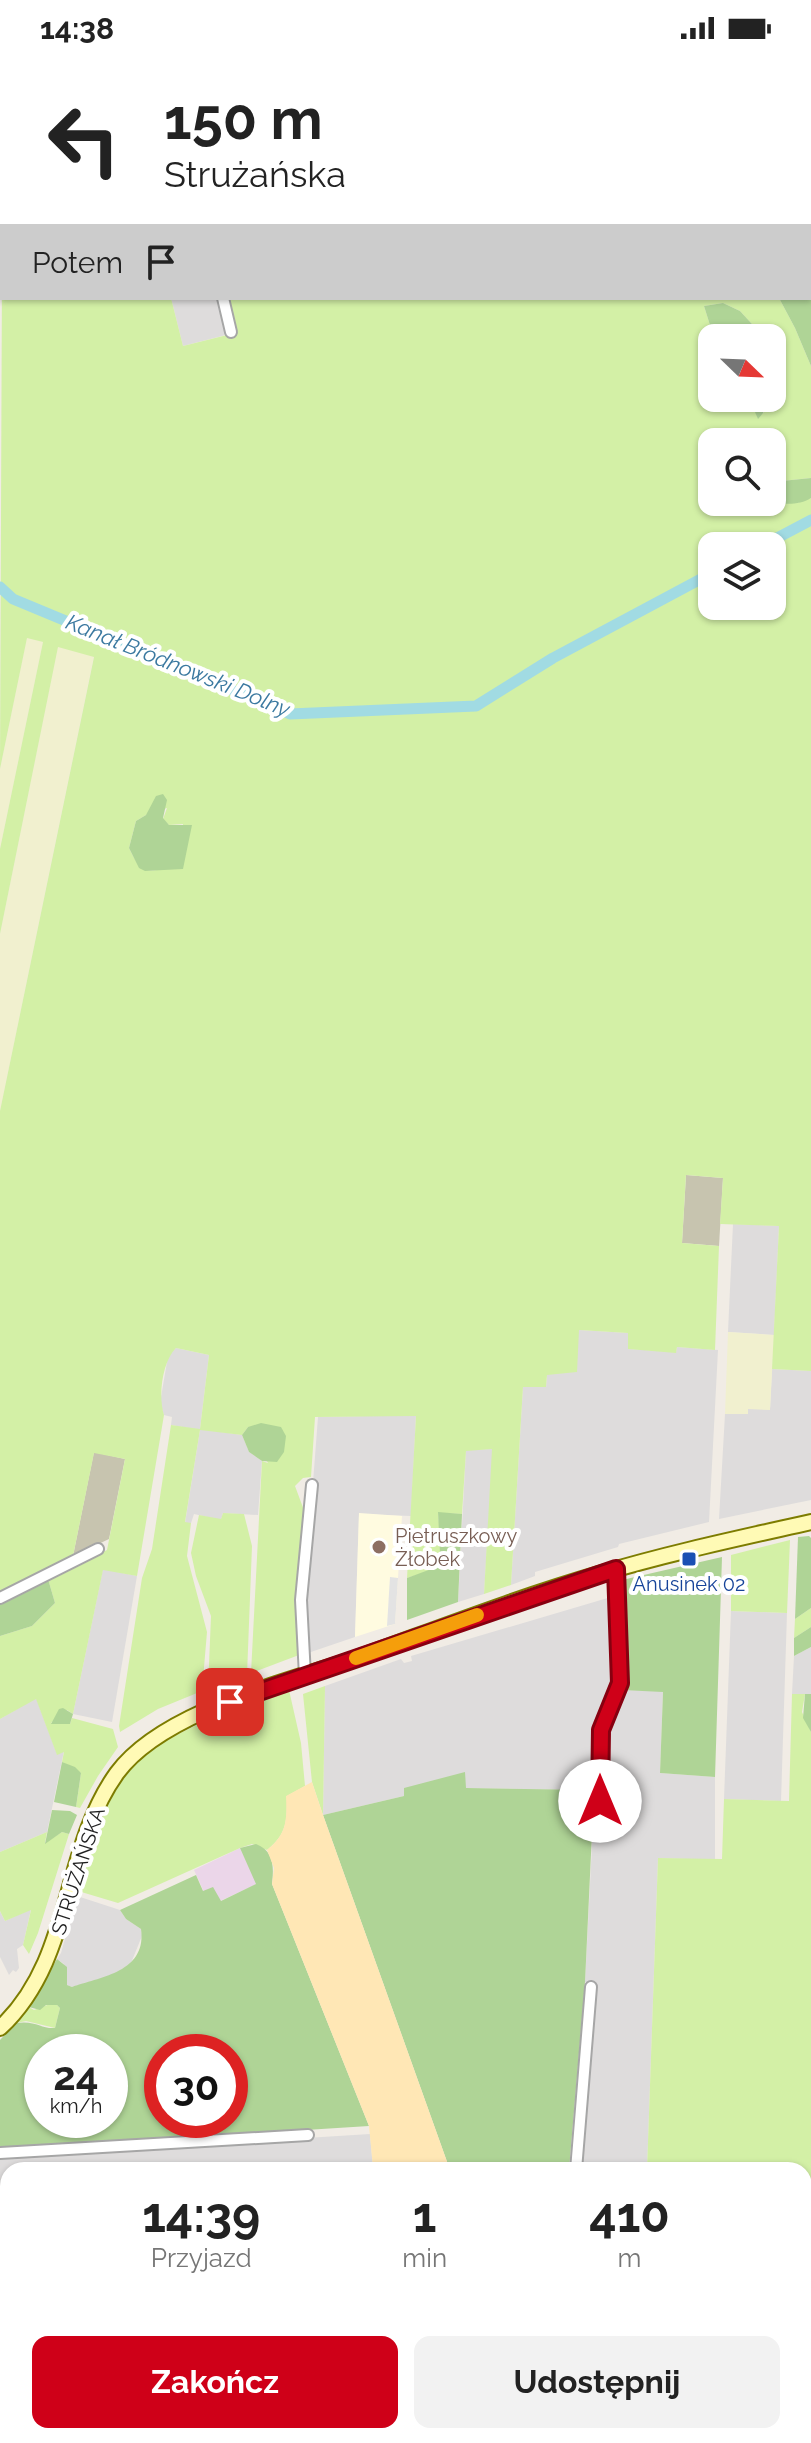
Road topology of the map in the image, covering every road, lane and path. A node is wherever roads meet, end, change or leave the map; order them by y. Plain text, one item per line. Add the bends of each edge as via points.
1 (223, 300) edge
2 (231, 332) dead end
3 (312, 1485) dead end
4 (811, 1522) edge
5 (98, 1549) dead end
6 (616, 1569) junction
7 (0, 1598) edge
8 (305, 1676) junction
9 (602, 1807) dead end
10 (591, 1987) dead end
11 (0, 2028) edge
12 (308, 2135) dead end
13 (0, 2153) edge
14 (577, 2162) edge

1 - 2 street
3 - 8 street via 301,1600
4 - 6 main road, STRUŻAŃSKA
5 - 7 street
6 - 8 main road, STRUŻAŃSKA
6 - 9 street via 620,1683 601,1730
8 - 11 main road, STRUŻAŃSKA via 173,1726 140,1748 118,1772 86,1835 53,1948 36,1982
10 - 14 street
12 - 13 street

